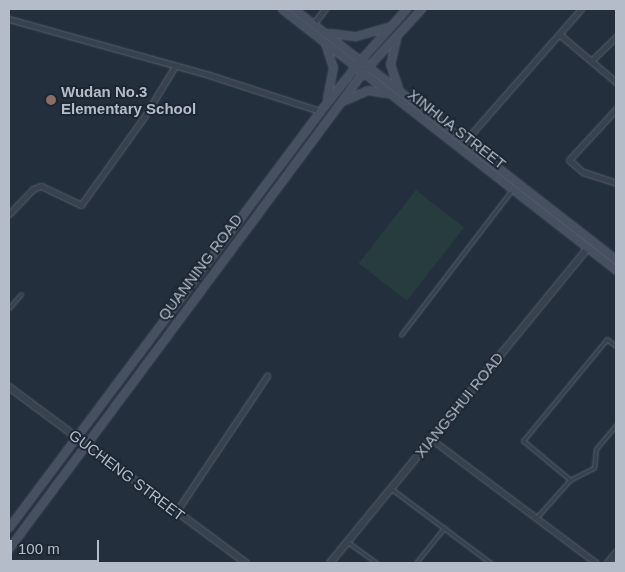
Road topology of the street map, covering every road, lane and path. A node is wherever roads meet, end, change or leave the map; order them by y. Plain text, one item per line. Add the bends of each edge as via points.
1 (282, 9) edge
2 (294, 9) edge
3 (325, 9) edge
4 (406, 9) edge
5 (421, 9) edge
6 (581, 9) edge
7 (397, 18) junction
8 (9, 19) edge
9 (314, 23) junction
10 (404, 28) junction
11 (323, 34) junction
12 (559, 34) junction
13 (616, 37) edge
14 (360, 59) junction
15 (591, 61) junction
16 (368, 65) junction
17 (175, 66) junction
18 (355, 66) junction
19 (363, 72) junction
20 (616, 82) edge
21 (413, 101) junction
22 (404, 105) junction
23 (616, 108) edge
24 (322, 109) junction
25 (332, 113) junction
26 (465, 142) junction
27 (616, 183) edge
28 (513, 190) junction
29 (9, 214) edge
30 (588, 248) junction
31 (616, 260) edge
32 (616, 270) edge
33 (21, 294) dead end
34 (9, 308) edge
35 (401, 335) dead end
36 (616, 346) edge
37 (266, 376) dead end
38 (9, 387) edge
39 (616, 425) edge
40 (77, 436) junction
41 (431, 439) junction
42 (86, 443) junction
43 (570, 480) junction
44 (391, 488) junction
45 (176, 512) junction
46 (536, 518) junction
47 (9, 527) edge
48 (444, 528) junction
49 (347, 542) junction
50 (9, 548) edge
51 (616, 553) edge
52 (244, 563) edge
53 (330, 563) edge
54 (377, 563) edge
55 (416, 563) edge
56 (491, 563) edge
57 (596, 563) edge
58 (608, 563) edge

1 - 11 main road, XINHUA STREET
2 - 9 main road, XINHUA STREET
3 - 9 street
4 - 7 main road, QUANNING ROAD
5 - 10 main road, QUANNING ROAD
6 - 12 street
7 - 11 main road via 386,28 368,34
7 - 14 main road, QUANNING ROAD
8 - 17 street
9 - 11 main road, XINHUA STREET
10 - 16 main road, QUANNING ROAD
10 - 21 main road via 394,42 391,73 397,86
11 - 14 main road, XINHUA STREET
11 - 18 main road, XINHUA STREET
11 - 24 main road via 334,67
12 - 15 street
12 - 26 street
13 - 15 street
14 - 16 main road, XINHUA STREET
14 - 18 main road, QUANNING ROAD
15 - 20 street
16 - 19 main road, QUANNING ROAD
16 - 21 main road, XINHUA STREET
17 - 24 street
17 - 29 street via 144,117 81,205 41,186 33,189
18 - 19 main road, XINHUA STREET
18 - 24 main road, QUANNING ROAD
19 - 22 main road, XINHUA STREET
19 - 25 main road, QUANNING ROAD
21 - 26 main road, XINHUA STREET
22 - 25 main road via 380,91 367,90 347,98
22 - 28 main road, XINHUA STREET
23 - 27 street via 569,160 583,172
24 - 40 main road, QUANNING ROAD
25 - 42 main road, QUANNING ROAD
26 - 31 main road, XINHUA STREET
28 - 30 main road, XINHUA STREET
28 - 35 lane
30 - 32 main road, XINHUA STREET
30 - 41 street, XIANGSHUI ROAD
33 - 34 lane
36 - 43 lane via 607,339 523,441
37 - 45 street
38 - 40 street, GUCHENG STREET
39 - 43 lane via 596,449 594,468
40 - 42 street, GUCHENG STREET
40 - 47 main road, QUANNING ROAD
41 - 44 street, XIANGSHUI ROAD
41 - 46 street
42 - 45 street, GUCHENG STREET
42 - 50 main road, QUANNING ROAD
43 - 46 lane
44 - 48 lane
44 - 49 street, XIANGSHUI ROAD
45 - 52 street, GUCHENG STREET
46 - 57 street
48 - 55 lane
48 - 56 lane
49 - 53 street, XIANGSHUI ROAD
49 - 54 lane
51 - 58 street

